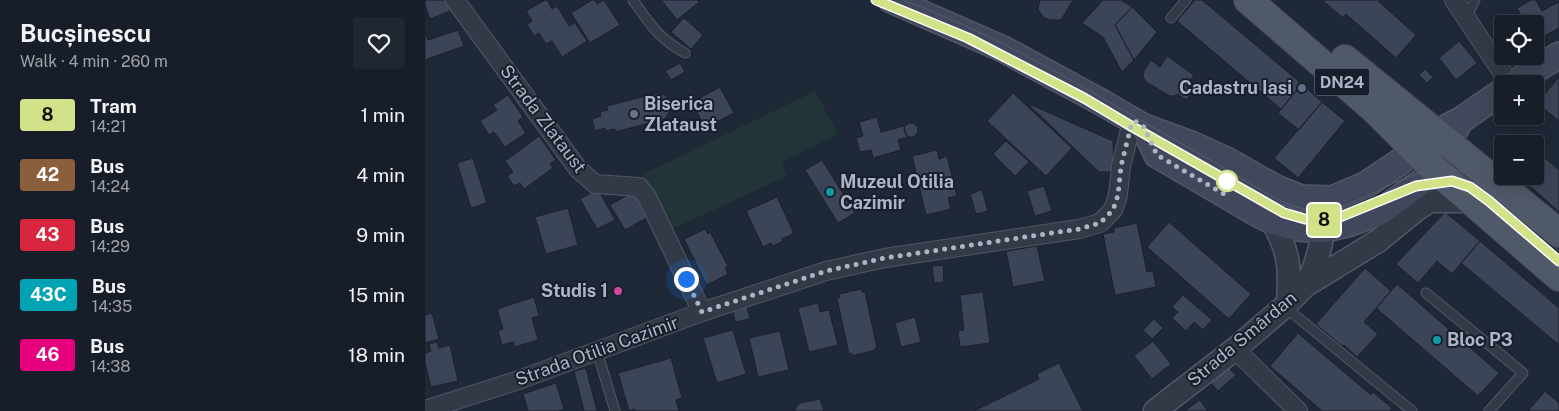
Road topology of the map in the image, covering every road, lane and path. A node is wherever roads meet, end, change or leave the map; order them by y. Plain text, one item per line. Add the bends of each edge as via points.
1 (455, 0) edge
2 (633, 0) edge
3 (891, 0) edge
4 (1186, 0) edge
5 (1248, 0) edge
6 (1276, 0) edge
7 (1454, 0) edge
8 (1475, 0) edge
9 (1171, 18) dead end
10 (1466, 18) junction
11 (685, 53) dead end
12 (1559, 55) edge
13 (1506, 75) edge
14 (1527, 75) edge
15 (1494, 98) edge
16 (1139, 124) junction
17 (1448, 132) junction
18 (1423, 159) junction
19 (1321, 199) junction
20 (1471, 201) junction
21 (1272, 221) junction
22 (1321, 230) junction
23 (1559, 234) edge
24 (1559, 277) edge
25 (1306, 286) junction
26 (1425, 293) dead end
27 (1286, 305) junction
28 (702, 312) junction
29 (1235, 349) junction
30 (597, 351) junction
31 (425, 410) edge
32 (615, 411) edge
33 (1155, 411) edge
34 (1298, 411) edge
35 (1412, 411) edge
36 (1489, 411) edge

1 - 28 street, Strada Zlataust via 578,170 595,184 639,187 647,197
2 - 11 lane via 661,38
3 - 16 main road via 1003,49
4 - 9 lane
5 - 18 main road, DN24 via 1374,109
6 - 17 main road, DN24 via 1386,94
7 - 10 street
8 - 10 lane
10 - 13 street
12 - 14 main road
15 - 17 main road
16 - 19 main road via 1226,160 1276,188 1301,198
16 - 21 main road via 1157,155
16 - 28 street, Strada Otilia Cazimir via 1131,126 1113,210 1100,223 1079,229 885,258 826,271
17 - 18 main road
17 - 23 main road, DN24
18 - 19 main road via 1332,199
18 - 20 main road, DN24
18 - 22 main road via 1424,180 1380,212
19 - 22 street, Strada Smârdan
20 - 24 main road, DN24
20 - 25 street via 1430,201 1378,241
21 - 22 main road
21 - 27 street via 1289,260
22 - 25 street, Strada Smârdan via 1321,244
25 - 27 street, Strada Smârdan
26 - 36 lane via 1523,373
27 - 29 street, Strada Smârdan
27 - 35 lane
28 - 30 street, Strada Otilia Cazimir
29 - 33 street, Strada Smârdan
29 - 34 street
30 - 31 street, Strada Otilia Cazimir
30 - 32 lane

